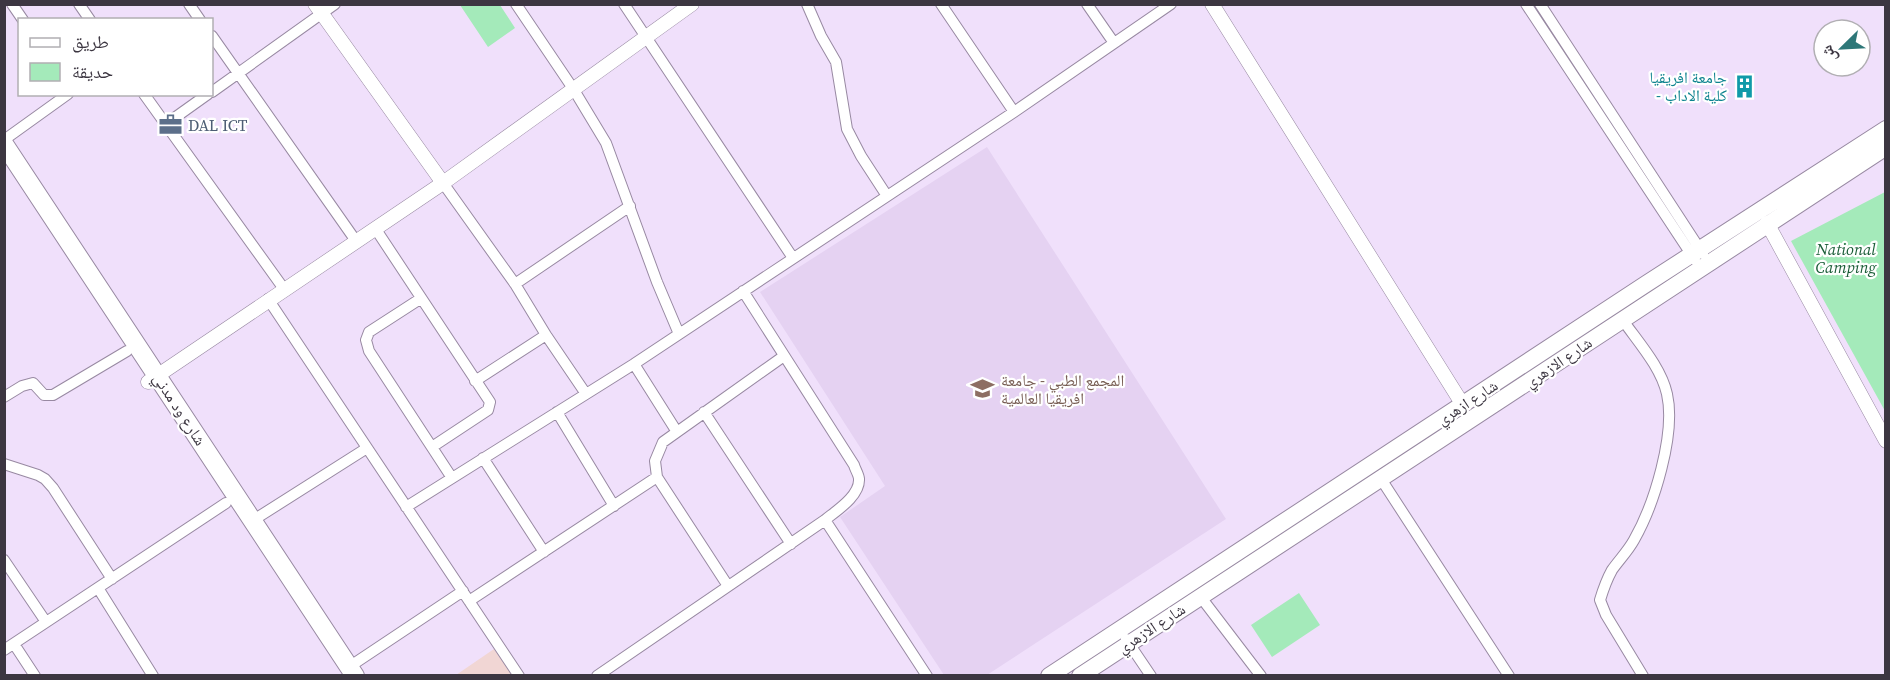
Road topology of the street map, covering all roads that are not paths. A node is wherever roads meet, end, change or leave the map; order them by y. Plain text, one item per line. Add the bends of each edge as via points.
1 (12, 4) edge
2 (79, 4) edge
3 (189, 4) edge
4 (335, 4) edge
5 (516, 4) edge
6 (624, 4) edge
7 (692, 4) edge
8 (807, 4) edge
9 (941, 4) edge
10 (1087, 4) edge
11 (1171, 4) edge
12 (1212, 4) edge
13 (1526, 4) edge
14 (1540, 4) edge
15 (318, 9) edge
16 (22, 18) edge
17 (89, 18) edge
18 (199, 18) edge
19 (213, 37) edge
20 (647, 37) junction
21 (1114, 44) junction
22 (238, 73) junction
23 (574, 90) junction
24 (213, 91) edge
25 (65, 96) edge
26 (145, 96) edge
27 (206, 96) edge
28 (1014, 112) junction
29 (165, 124) junction
30 (1886, 129) edge
31 (4, 142) edge
32 (1886, 147) edge
33 (4, 165) edge
34 (443, 183) junction
35 (887, 196) junction
36 (630, 207) junction
37 (1767, 223) junction
38 (375, 228) junction
39 (356, 241) junction
40 (793, 258) junction
41 (1700, 258) junction
42 (515, 284) junction
43 (284, 289) junction
44 (743, 291) junction
45 (268, 299) junction
46 (420, 299) junction
47 (1622, 319) junction
48 (679, 334) junction
49 (546, 335) junction
50 (127, 351) junction
51 (784, 356) junction
52 (634, 364) junction
53 (153, 378) junction
54 (475, 381) junction
55 (586, 394) junction
56 (4, 397) edge
57 (1463, 405) junction
58 (557, 412) junction
59 (704, 412) junction
60 (677, 432) junction
61 (1886, 441) edge
62 (432, 447) junction
63 (367, 448) junction
64 (483, 458) junction
65 (4, 464) edge
66 (657, 477) junction
67 (452, 478) junction
68 (1381, 479) junction
69 (226, 503) junction
70 (614, 506) junction
71 (406, 507) junction
72 (825, 520) junction
73 (252, 521) junction
74 (791, 544) junction
75 (544, 552) junction
76 (4, 560) edge
77 (112, 579) junction
78 (728, 586) junction
79 (98, 588) junction
80 (463, 591) junction
81 (1200, 596) junction
82 (469, 601) junction
83 (46, 622) junction
84 (1119, 628) junction
85 (1129, 643) junction
86 (9, 647) edge
87 (348, 673) edge
88 (35, 675) edge
89 (153, 675) edge
90 (519, 675) edge
91 (597, 675) edge
92 (927, 675) edge
93 (1049, 675) edge
94 (1080, 675) edge
95 (1151, 675) edge
96 (1261, 675) edge
97 (1509, 675) edge
98 (1643, 675) edge

1 - 16 street
2 - 17 street
3 - 18 street
4 - 15 street
5 - 23 street
6 - 20 street
7 - 20 street
8 - 35 street via 836,62 847,129
9 - 28 street
10 - 21 street
11 - 21 street
12 - 57 street
13 - 41 street
14 - 41 street
15 - 22 street
15 - 34 street
19 - 22 street
20 - 23 street
20 - 40 street
21 - 28 street
22 - 24 street
22 - 39 street
23 - 34 street
23 - 36 street via 606,143
25 - 31 street
26 - 29 street
27 - 29 street
28 - 35 street
29 - 43 street
30 - 41 main road, شارع ازهري
31 - 53 highway, شارع ود مدني
32 - 37 main road, شارع الازهري
33 - 50 highway, شارع ود مدني
34 - 38 street
34 - 42 street
35 - 40 street
36 - 42 street
36 - 48 street
37 - 41 main road, شارع الازهري
37 - 61 street
38 - 39 street
38 - 46 street
39 - 43 street
40 - 44 street
41 - 47 main road, شارع الازهري
41 - 57 main road, شارع ازهري
42 - 49 street
43 - 45 street
44 - 48 street
44 - 51 street
45 - 53 street
45 - 63 street
46 - 54 street
46 - 62 street via 369,332 366,340 369,351
47 - 68 main road, شارع الازهري
47 - 98 street via 1659,373 1669,407 1668,441 1648,508 1634,541 1612,570 1600,600
48 - 52 street
49 - 54 street
49 - 55 street
50 - 53 highway, شارع ود مدني
50 - 56 street via 53,395 44,395 33,383
51 - 59 street
51 - 72 street via 854,465 859,479 849,500
52 - 55 street
52 - 60 street
53 - 69 highway, شارع ود مدني
53 - 73 highway, شارع ود مدني
54 - 62 street via 490,407
55 - 58 street
57 - 84 main road, شارع ازهري
58 - 64 street
58 - 70 street
59 - 60 street
59 - 74 street
60 - 66 street via 663,442 657,453
62 - 67 street
63 - 71 street
63 - 73 street
64 - 67 street
64 - 75 street
65 - 77 street via 45,479
66 - 70 street
66 - 78 street
67 - 71 street
68 - 81 main road, شارع الازهري
68 - 97 street
69 - 77 street
69 - 87 highway, شارع ود مدني
70 - 75 street
71 - 80 street
72 - 74 street
72 - 92 street
73 - 87 highway, شارع ود مدني
74 - 78 street
75 - 82 street
76 - 83 street
77 - 79 street
78 - 91 street
79 - 83 street
79 - 89 street
80 - 82 street
80 - 87 street
81 - 85 main road, شارع الازهري
81 - 96 street
82 - 90 street
83 - 86 street
84 - 85 street
84 - 93 main road, شارع ازهري
85 - 94 main road, شارع الازهري
85 - 95 street
86 - 88 street

